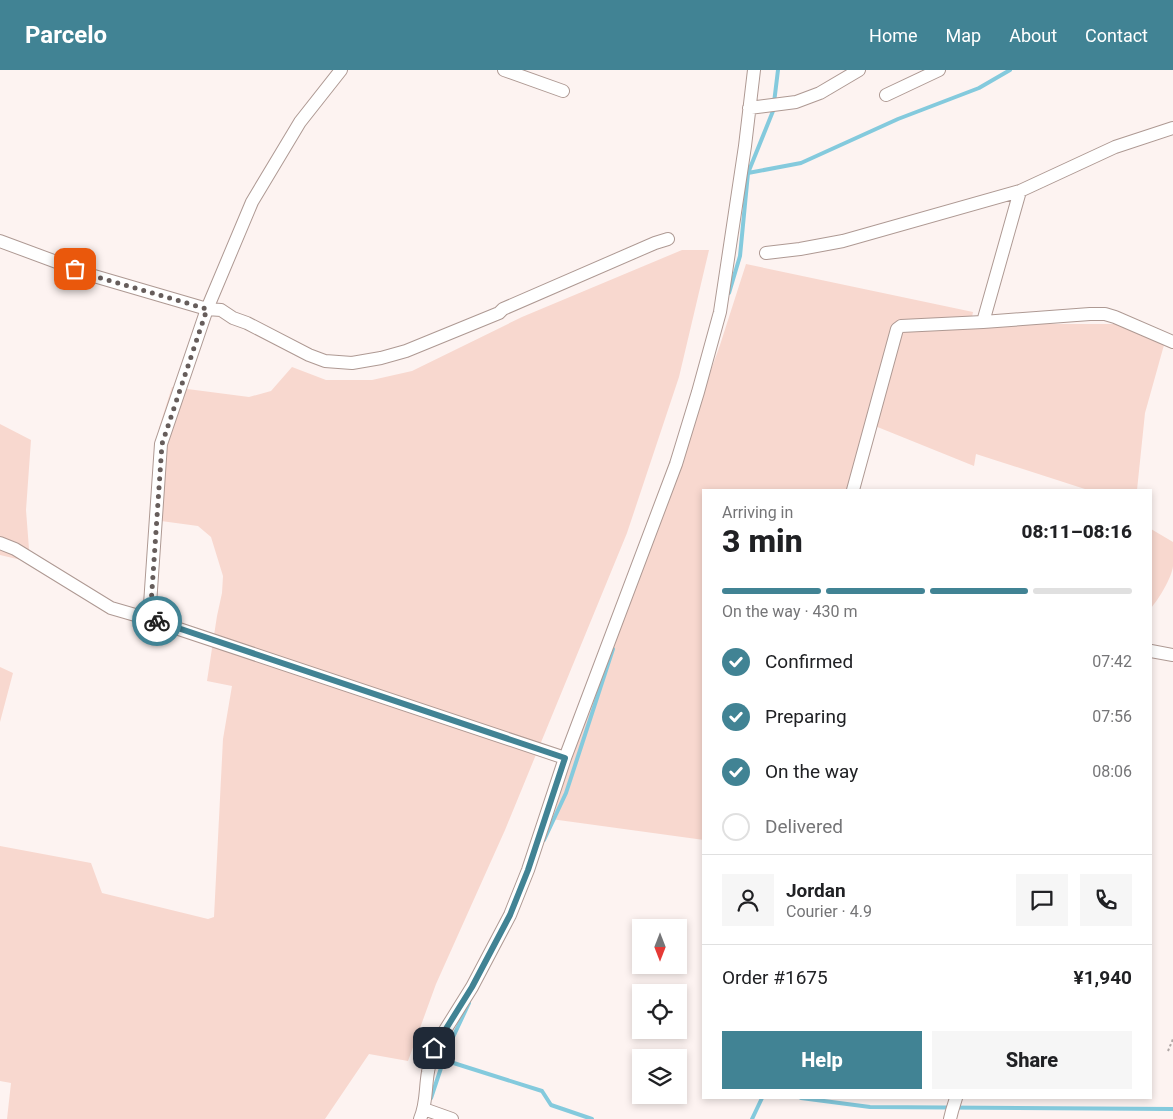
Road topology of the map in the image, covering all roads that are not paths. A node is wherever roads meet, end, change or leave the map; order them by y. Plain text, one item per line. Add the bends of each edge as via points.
1 (341, 70) edge
2 (504, 70) edge
3 (754, 70) edge
4 (859, 70) edge
5 (939, 70) edge
6 (563, 91) dead end
7 (886, 95) dead end
8 (749, 108) junction
9 (1173, 128) edge
10 (1020, 191) junction
11 (668, 239) dead end
12 (0, 241) edge
13 (766, 253) dead end
14 (207, 309) junction
15 (984, 322) junction
16 (1173, 342) edge
17 (853, 489) edge
18 (0, 543) edge
19 (150, 619) junction
20 (1152, 651) edge
21 (1173, 655) edge
22 (565, 758) junction
23 (956, 1099) edge
24 (422, 1114) edge
25 (452, 1119) edge
26 (950, 1119) edge

1 - 14 street via 300,122 252,202
2 - 6 street
3 - 8 street
4 - 8 street via 820,93 796,102
5 - 7 street
8 - 22 street via 720,312 698,392 676,464
9 - 10 street via 1115,147
10 - 13 street via 843,241
10 - 15 street
11 - 14 street via 406,351 352,363 325,361 221,310
12 - 14 street via 94,276
14 - 19 street via 162,444
15 - 16 street via 1105,314
15 - 17 street via 901,326 897,329
18 - 19 street via 110,608
19 - 22 street
20 - 21 street
22 - 24 street via 510,915 472,987 434,1048
23 - 26 street
24 - 25 street

